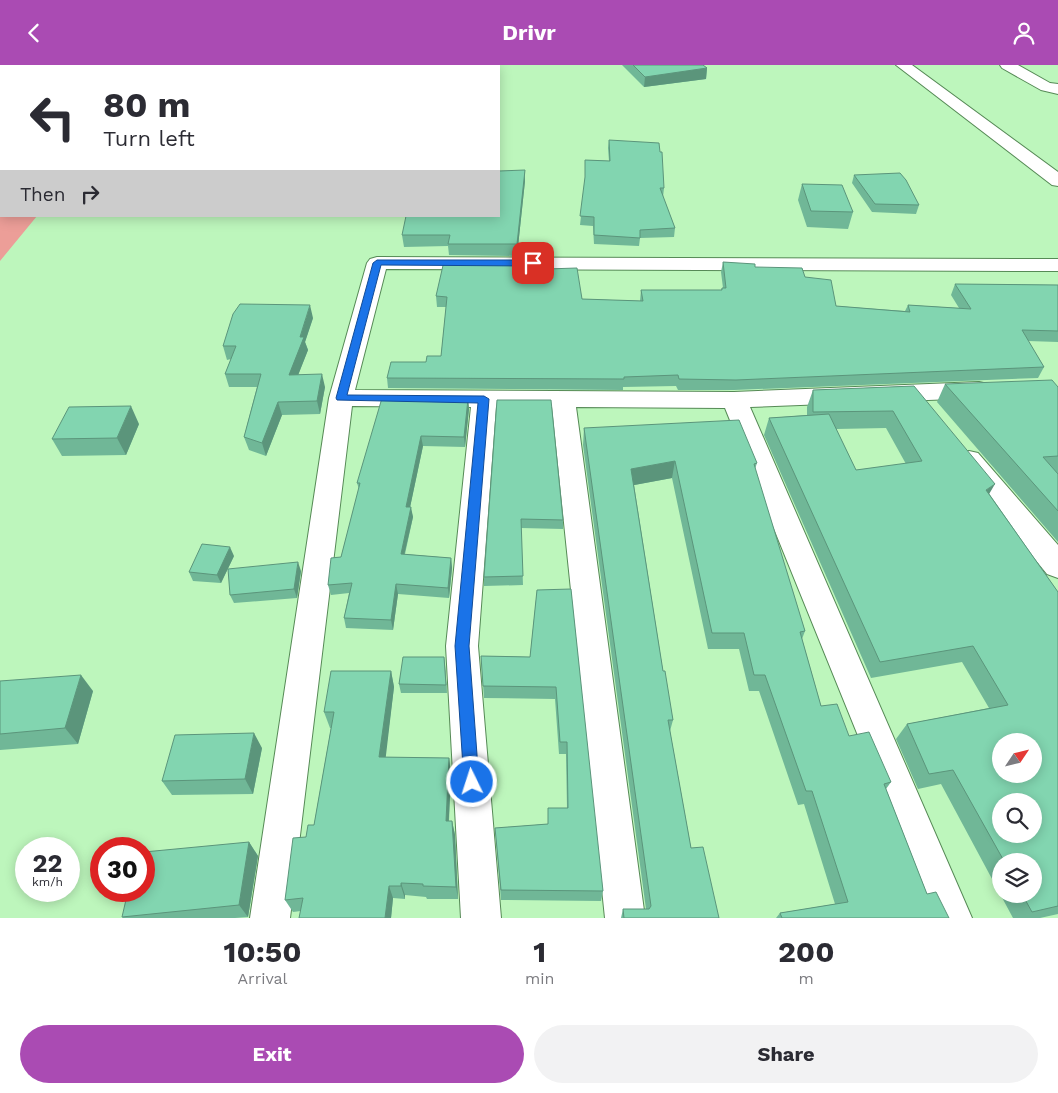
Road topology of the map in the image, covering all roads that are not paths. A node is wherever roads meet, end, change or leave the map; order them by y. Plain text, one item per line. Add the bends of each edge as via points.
1 (903, 65) edge
2 (1007, 65) edge
3 (1058, 89) edge
4 (1058, 181) edge
5 (1058, 265) edge
6 (1000, 389) edge
7 (913, 392) junction
8 (341, 398) junction
9 (484, 399) junction
10 (563, 399) junction
11 (734, 400) junction
12 (932, 415) edge
13 (951, 437) edge
14 (1058, 566) edge
15 (270, 918) edge
16 (481, 918) edge
17 (625, 918) edge
18 (952, 918) edge

1 - 4 street
2 - 3 street via 1046,87
5 - 8 street via 377,263
6 - 7 street
7 - 11 street
7 - 12 street
8 - 9 street
8 - 15 street
9 - 10 street
9 - 16 street via 462,646
10 - 11 street
10 - 17 street
11 - 18 street
13 - 14 street

